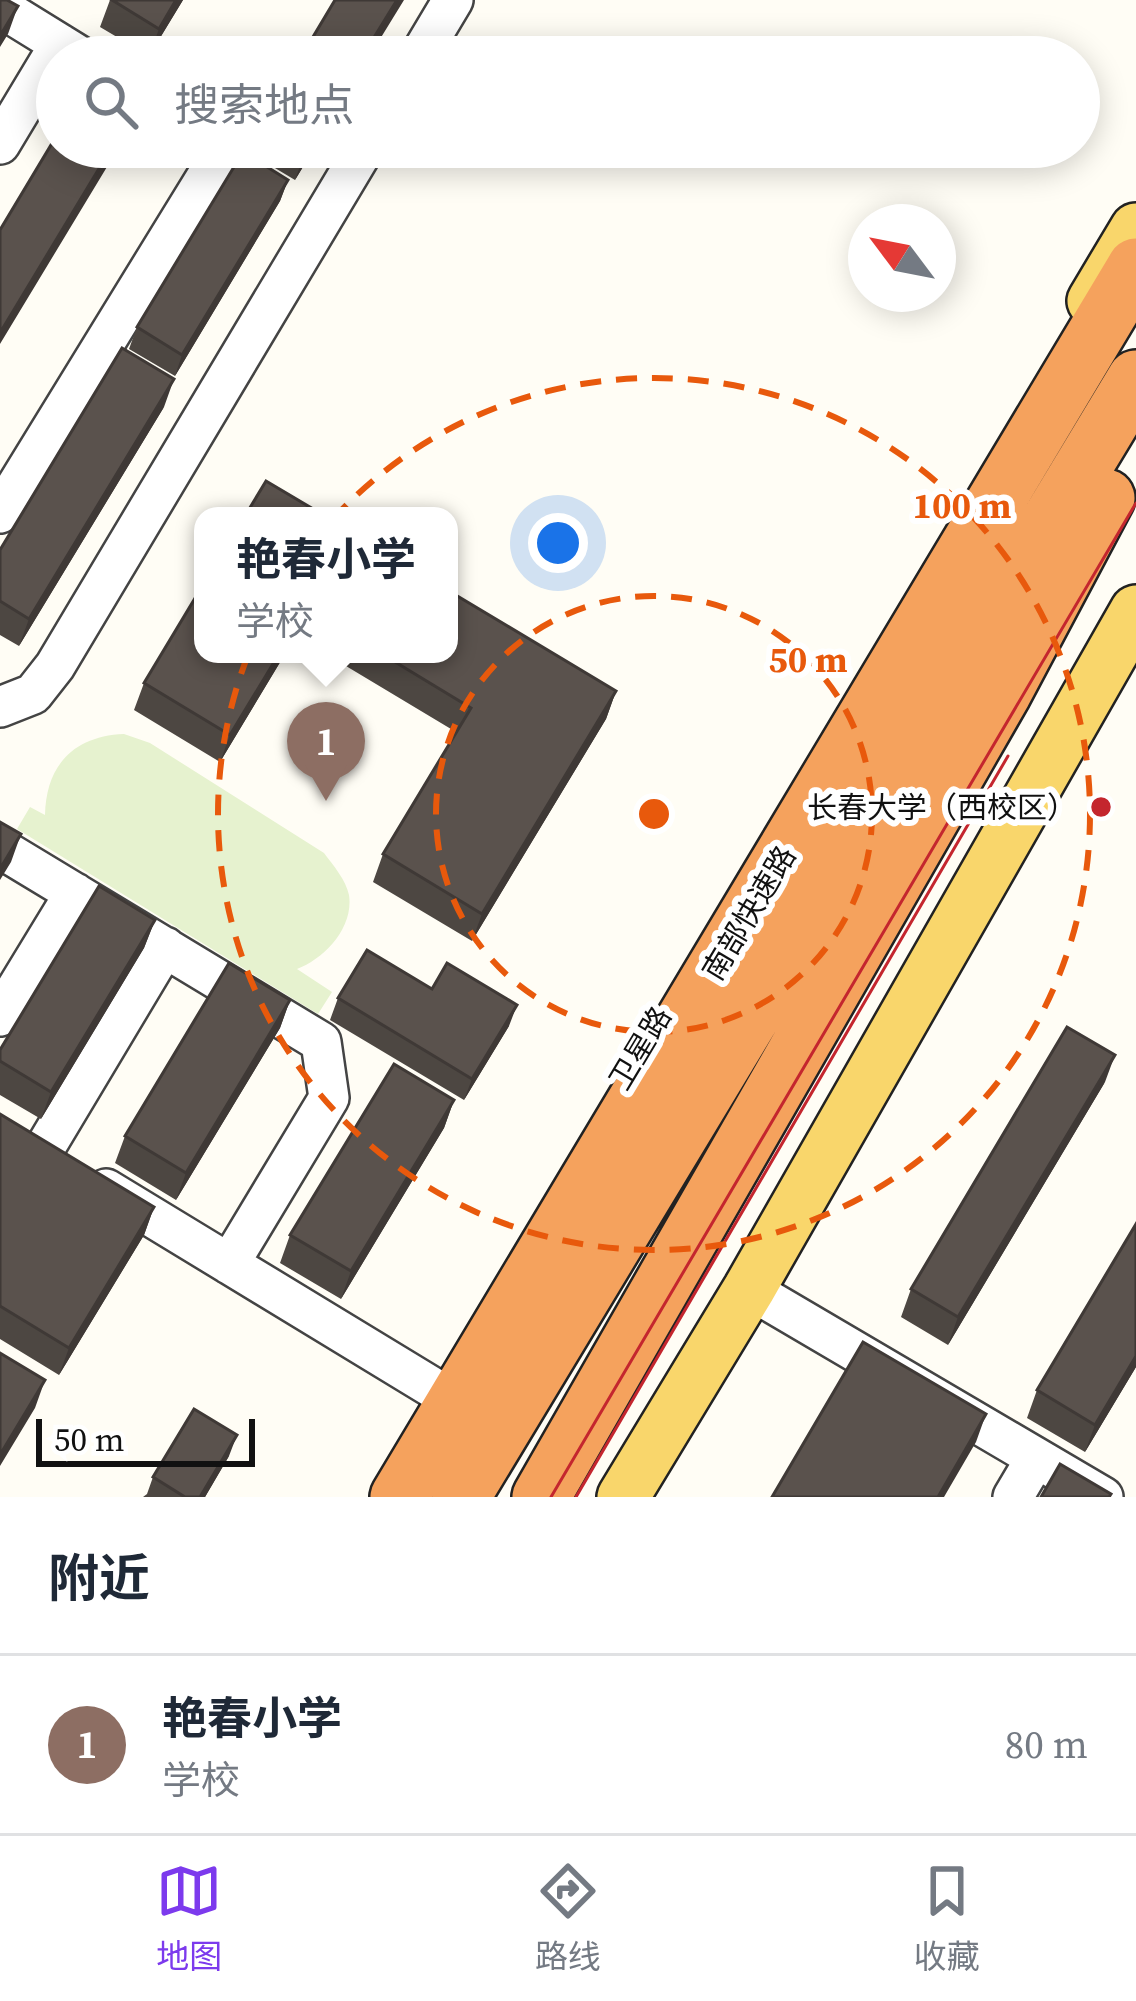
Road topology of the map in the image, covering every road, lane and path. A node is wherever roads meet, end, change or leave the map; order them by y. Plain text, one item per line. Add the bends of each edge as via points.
1 (452, 0) edge
2 (0, 7) edge
3 (46, 36) edge
4 (431, 36) edge
5 (36, 96) edge
6 (0, 144) edge
7 (211, 168) edge
8 (352, 168) edge
9 (1136, 230) edge
10 (1136, 267) edge
11 (1136, 358) edge
12 (1136, 379) edge
13 (1136, 441) edge
14 (0, 513) edge
15 (1136, 611) edge
16 (0, 707) edge
17 (0, 848) edge
18 (75, 893) junction
19 (165, 946) junction
20 (0, 1016) edge
21 (229, 1264) junction
22 (749, 1289) junction
23 (435, 1389) junction
24 (1036, 1458) junction
25 (368, 1497) edge
26 (399, 1497) edge
27 (434, 1497) edge
28 (461, 1497) edge
29 (541, 1497) edge
30 (623, 1497) edge
31 (1013, 1497) edge
32 (1103, 1497) edge

1 - 4 lane
2 - 3 lane
5 - 6 lane
7 - 14 lane
8 - 16 lane via 56,666 33,694
9 - 23 main road, 卫星路
10 - 26 highway, 南部快速路
11 - 27 main road, 卫星路
12 - 28 highway, 南部快速路
13 - 29 highway via 1003,692
15 - 22 main road
17 - 18 lane
18 - 19 lane
18 - 20 lane
19 - 21 lane via 321,1042 329,1098
19 - 21 lane via 28,1142
21 - 23 lane
22 - 24 lane
22 - 30 main road
23 - 25 main road, 卫星路
24 - 31 lane
24 - 32 lane

